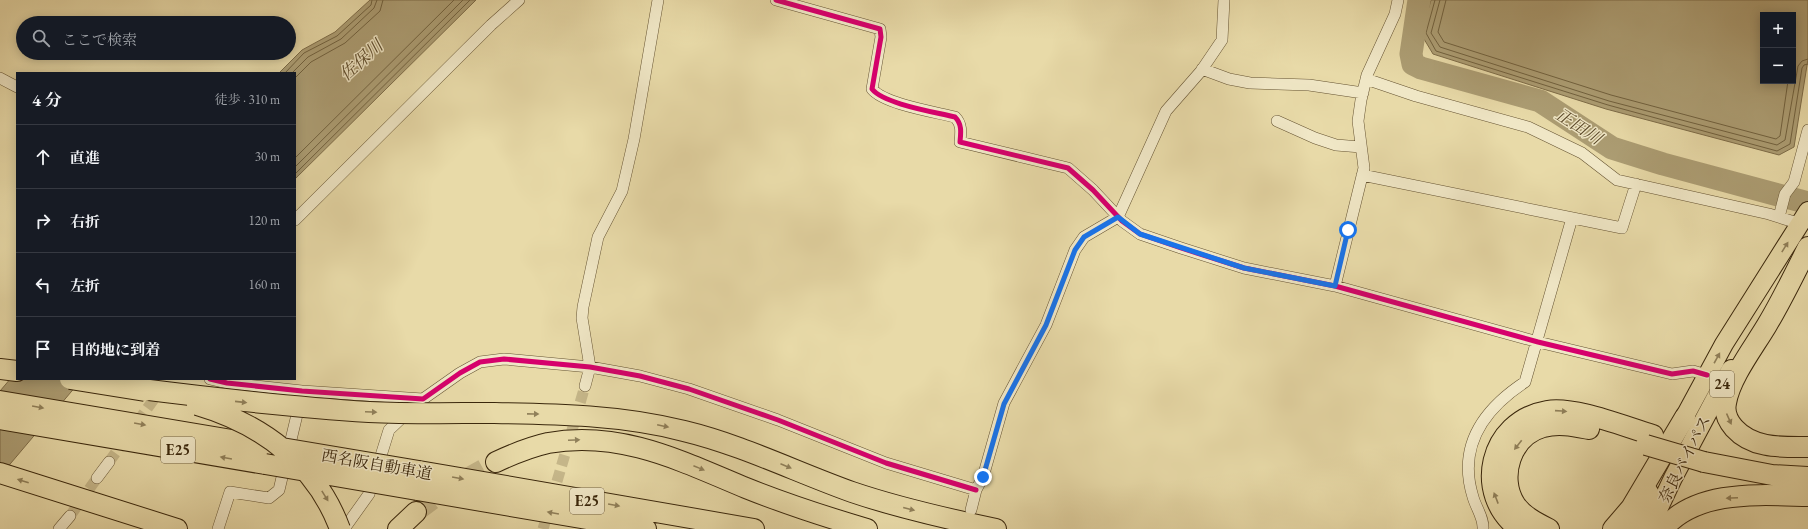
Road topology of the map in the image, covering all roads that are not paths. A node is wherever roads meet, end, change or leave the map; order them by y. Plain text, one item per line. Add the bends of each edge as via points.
1 (519, 0) edge
2 (658, 0) edge
3 (776, 0) edge
4 (1224, 0) edge
5 (1398, 0) edge
6 (1202, 69) junction
7 (0, 78) edge
8 (1366, 79) junction
9 (16, 86) edge
10 (1362, 93) junction
11 (1277, 121) dead end
12 (1808, 130) edge
13 (1361, 147) junction
14 (1362, 175) junction
15 (1636, 184) junction
16 (1118, 217) junction
17 (1779, 217) junction
18 (1572, 218) junction
19 (296, 219) edge
20 (1805, 219) edge
21 (1808, 247) edge
22 (1335, 286) junction
23 (1538, 342) junction
24 (590, 367) junction
25 (0, 369) edge
26 (16, 371) edge
27 (1707, 375) junction
28 (77, 380) edge
29 (167, 380) edge
30 (214, 380) edge
31 (585, 386) tunnel mouth
32 (133, 388) junction
33 (302, 391) junction
34 (423, 398) junction
35 (154, 399) tunnel mouth
36 (0, 401) edge
37 (1684, 416) junction
38 (0, 419) edge
39 (1650, 440) junction
40 (1808, 447) edge
41 (1808, 453) edge
42 (266, 455) junction
43 (1706, 456) junction
44 (1788, 456) junction
45 (1808, 458) edge
46 (110, 462) tunnel mouth
47 (496, 462) tunnel mouth
48 (1808, 464) edge
49 (0, 473) edge
50 (1772, 476) junction
51 (1808, 477) edge
52 (97, 478) tunnel mouth
53 (418, 481) junction
54 (1808, 487) edge
55 (47, 489) junction
56 (976, 490) junction
57 (1771, 495) junction
58 (1808, 496) edge
59 (971, 510) dead end
60 (416, 512) tunnel mouth
61 (70, 516) tunnel mouth
62 (59, 529) edge
63 (127, 529) edge
64 (177, 529) edge
65 (218, 529) edge
66 (340, 529) edge
67 (344, 529) edge
68 (398, 529) edge
69 (646, 529) edge
70 (754, 529) edge
71 (867, 529) edge
72 (996, 529) edge
73 (1483, 529) edge
74 (1519, 529) edge
75 (1549, 529) edge
76 (1613, 529) edge
77 (1632, 529) edge
78 (1649, 529) edge
79 (1663, 529) edge

1 - 19 street
2 - 24 street via 634,139 622,191 598,237 582,307
3 - 16 street via 880,29 881,37 872,88 876,95 955,117 961,128 960,142 1068,168
4 - 6 street via 1222,40
5 - 8 street via 1395,14
6 - 10 street via 1229,79 1250,83 1309,85
6 - 16 street via 1166,110
7 - 9 street
8 - 10 street
8 - 15 street via 1416,96 1528,127 1582,153 1617,180
10 - 13 street via 1358,121
11 - 13 street via 1315,138
12 - 17 street via 1794,182 1785,194
13 - 14 street via 1364,168
14 - 18 street
14 - 22 street
15 - 17 street
15 - 18 street via 1622,228
16 - 22 street via 1140,234 1237,266
16 - 56 street via 1084,237 1075,250 1046,325 1004,404 983,477
17 - 20 street
18 - 23 street
27 -> 20 highway, 奈良バイパス / 24 via 1724,344
21 -> 44 highway via 1778,308 1738,374 1726,402 1731,425 1742,435
21 - 78 highway, 奈良バイパス / 24 via 1750,335 1673,478
22 - 23 street
23 - 27 street via 1672,374 1693,371
23 - 73 street via 1525,382 1506,395 1490,411 1476,432 1469,457 1469,476 1472,497 1484,524
24 - 31 street
24 - 34 street via 504,359 480,362
24 - 56 street via 689,388 886,463
25 - 26 highway
27 - 37 highway, 奈良バイパス / 24
28 - 32 highway, bridge
29 - 35 street
30 - 33 street
32 -> 66 highway, bridge via 210,408 268,436 294,458 316,482 328,501
32 -> 72 highway, bridge via 240,402 371,412 600,416 647,422 685,431 765,457 873,499
33 - 34 street
33 - 65 street via 279,490 269,498 230,492
34 - 67 street via 389,430 368,494
36 -> 42 highway, 西名阪自動車道 / E25 via 102,418
37 - 76 highway via 1631,508
37 - 77 highway, 24
42 -> 38 highway, 西名阪自動車道 / E25 via 92,435
39 - 43 highway
74 -> 39 highway via 1503,514 1492,488 1491,475 1497,449 1505,436 1519,423 1535,414 1562,411 1598,418
39 -> 75 highway via 1570,425 1542,428 1522,440 1514,449 1507,472 1510,494 1524,513
40 - 44 highway
41 - 44 highway
42 - 53 highway, 西名阪自動車道 / E25, bridge
43 - 44 highway via 1748,460
43 - 50 highway
44 - 45 highway
44 - 48 highway
46 - 52 street
47 -> 71 highway via 523,450 554,442 595,440 619,443 674,458 786,504
55 -> 49 highway
50 - 51 highway
50 - 54 highway
69 -> 53 highway, 西名阪自動車道 / E25
53 -> 70 highway, 西名阪自動車道 / E25
54 - 57 highway
55 - 63 highway
55 - 64 highway
56 - 59 street
57 - 58 highway
57 -> 79 highway via 1722,498 1704,502 1686,510
60 - 68 highway
61 - 62 street

